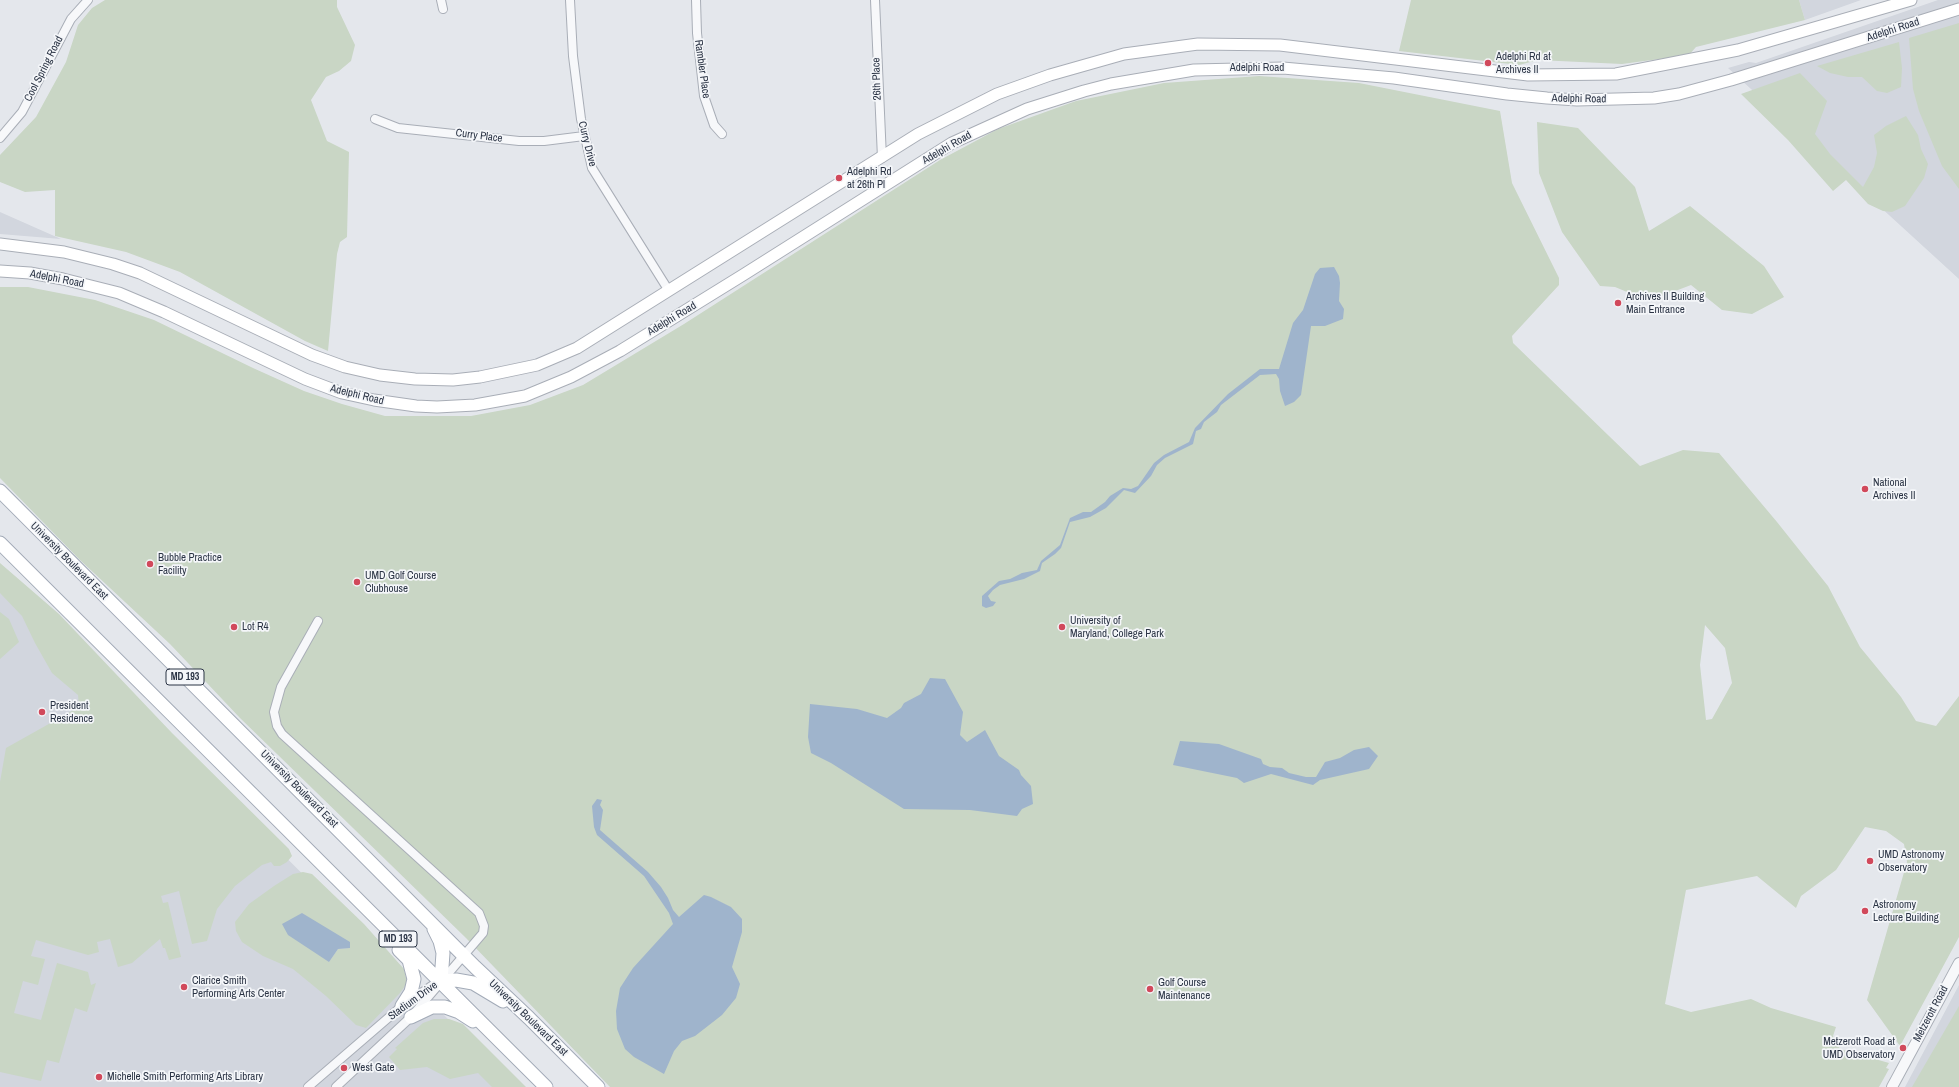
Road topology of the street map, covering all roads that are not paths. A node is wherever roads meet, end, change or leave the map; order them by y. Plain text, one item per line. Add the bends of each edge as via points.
1 (88, 0) edge
2 (441, 0) edge
3 (570, 0) edge
4 (696, 0) edge
5 (875, 0) edge
6 (1911, 0) edge
7 (443, 9) dead end
8 (1959, 9) edge
9 (375, 119) dead end
10 (722, 134) dead end
11 (584, 136) junction
12 (0, 138) edge
13 (882, 158) junction
14 (0, 244) edge
15 (0, 271) edge
16 (669, 291) junction
17 (0, 491) edge
18 (0, 543) edge
19 (318, 621) dead end
20 (355, 897) junction
21 (420, 912) junction
22 (464, 956) junction
23 (1959, 963) edge
24 (441, 981) junction
25 (402, 1006) junction
26 (411, 1017) junction
27 (529, 1018) junction
28 (497, 1037) junction
29 (308, 1087) edge
30 (336, 1087) edge
31 (546, 1087) edge
32 (598, 1087) edge
33 (1892, 1087) edge

1 - 12 street, Cool Spring Road via 71,19 60,37 22,112
2 - 7 street
3 - 11 street, Curry Drive via 573,56
4 - 10 street, Rambler Place via 704,96 714,125
5 - 13 street, 26th Place
6 - 13 main road, Adelphi Road via 1738,50 1616,74 1528,75 1280,45 1198,44 1150,50 1124,54 997,94 918,134
8 - 15 main road, Adelphi Road via 1731,80 1654,98 1552,99 1394,78 1283,68 1194,70 1084,91 1028,109 952,143 620,351 571,377 525,396 475,405 416,406 342,393 305,379 119,293 63,279
9 - 11 street, Curry Place via 398,128 519,141
11 - 16 street, Curry Drive via 592,168
13 - 16 main road, Adelphi Road
14 - 16 main road, Adelphi Road via 64,252 113,264 187,294 328,362 380,375 415,379 476,378 537,365 577,348
17 - 21 main road, University Boulevard East / MD 193
18 - 20 main road, MD 193
19 - 22 street via 281,688 274,712 276,726 479,913 483,919 483,933
20 - 24 main road, MD 193
20 - 25 main road via 363,914 409,960 413,987
21 - 22 main road, University Boulevard East / MD 193
21 - 24 main road via 435,930 443,949
22 - 24 street
22 - 27 main road, University Boulevard East / MD 193
23 - 33 street, Metzerott Road
24 - 25 street, Stadium Drive
24 - 26 street, Stadium Drive
24 - 27 main road via 456,980 479,986
24 - 28 main road, MD 193
25 - 29 street, Stadium Drive
26 - 28 main road via 432,1007 447,1007
26 - 30 street, Stadium Drive
27 - 32 main road, University Boulevard East / MD 193
28 - 31 main road, MD 193

